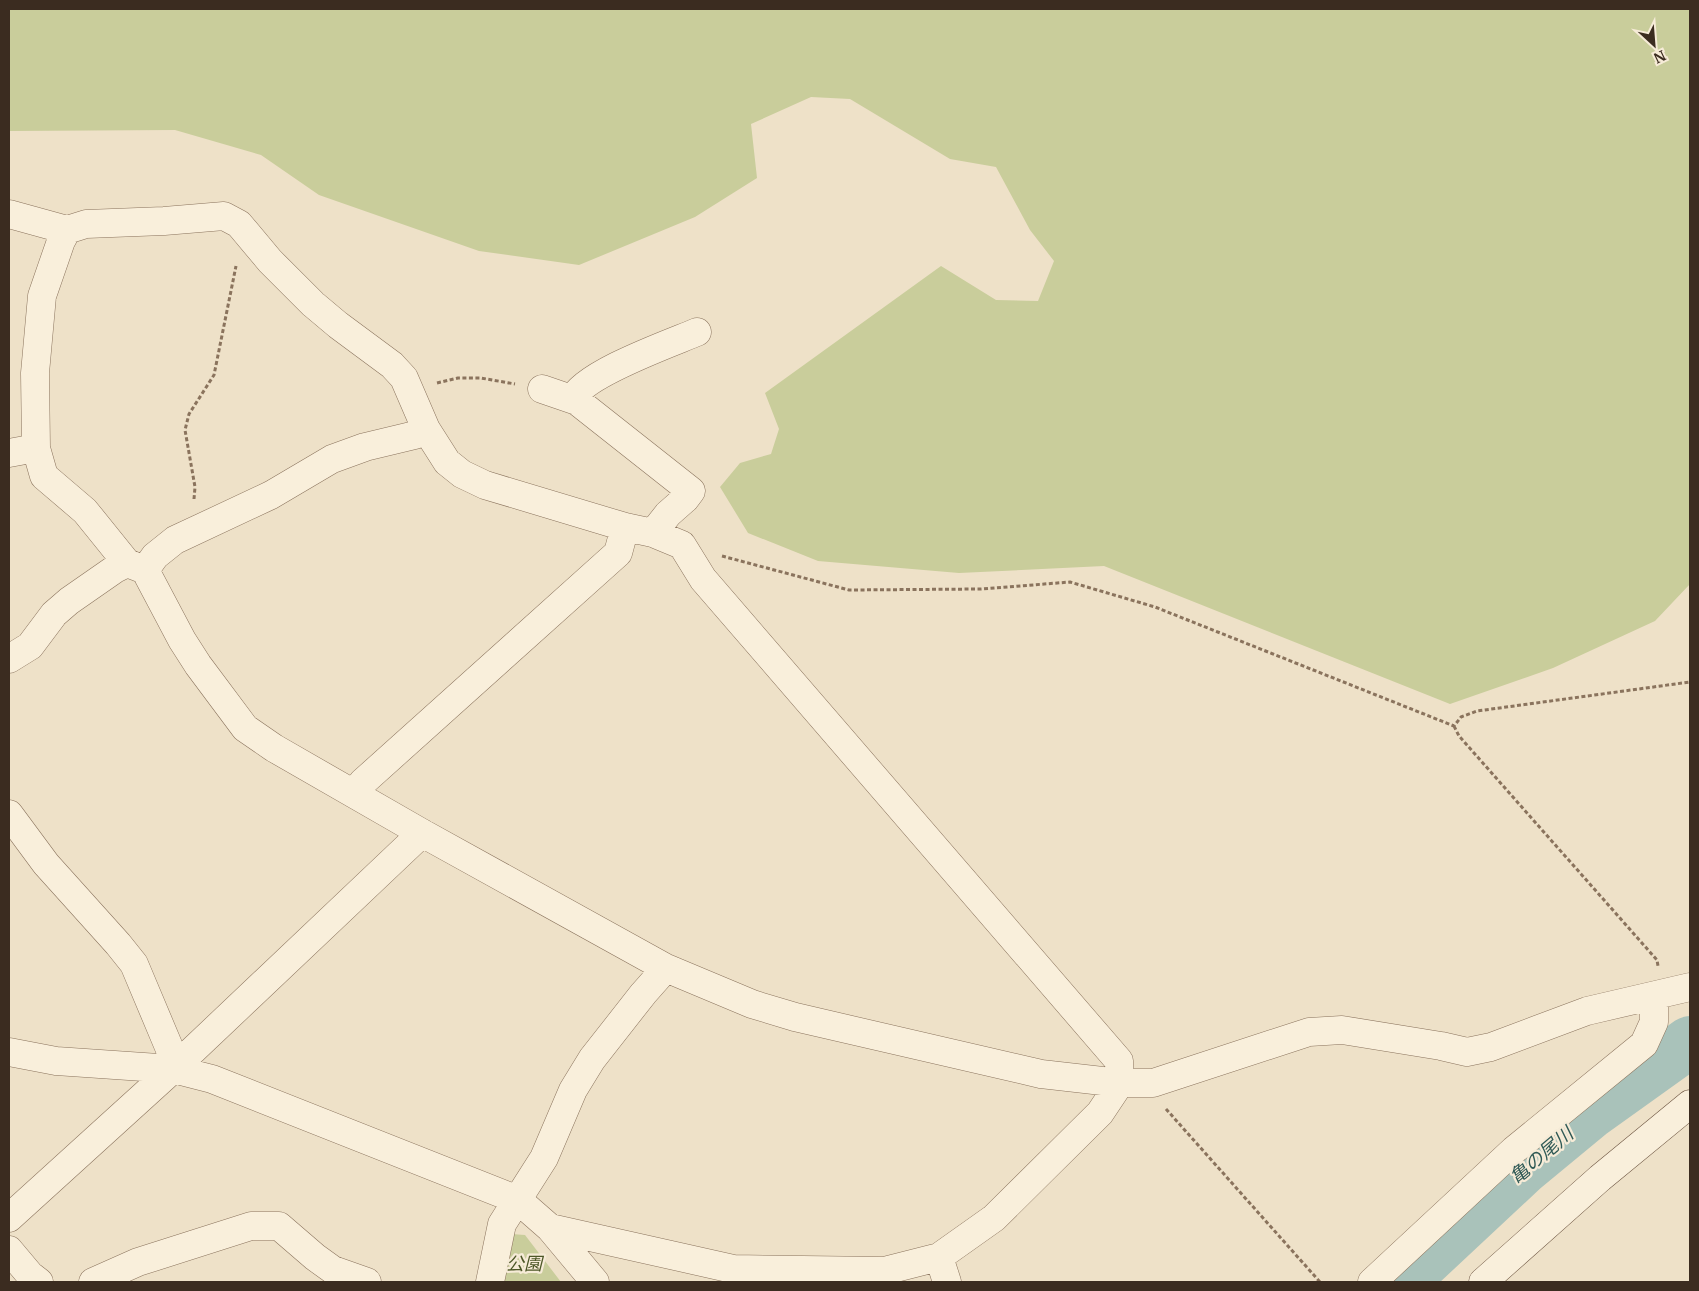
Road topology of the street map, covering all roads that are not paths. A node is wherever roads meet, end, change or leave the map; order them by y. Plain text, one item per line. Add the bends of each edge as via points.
1 (9, 214) edge
2 (67, 230) junction
3 (697, 332) dead end
4 (542, 389) road end
5 (573, 399) junction
6 (426, 429) junction
7 (36, 448) junction
8 (9, 452) edge
9 (660, 524) junction
10 (624, 527) junction
11 (136, 566) junction
12 (9, 659) edge
13 (354, 794) junction
14 (9, 814) edge
15 (422, 833) junction
16 (666, 968) junction
17 (1690, 986) edge
18 (1654, 996) junction
19 (9, 1052) edge
20 (173, 1069) junction
21 (1120, 1083) junction
22 (1690, 1104) edge
23 (518, 1200) junction
24 (9, 1218) edge
25 (550, 1228) junction
26 (9, 1250) edge
27 (943, 1270) edge
28 (39, 1282) edge
29 (93, 1282) edge
30 (368, 1282) edge
31 (490, 1282) edge
32 (595, 1282) edge
33 (1372, 1282) edge
34 (1483, 1282) edge

1 - 2 street
2 - 6 street via 86,224 224,216 239,224 313,304 392,365 404,378
2 - 7 street via 42,296 35,373
3 - 5 street via 618,364 580,389
4 - 5 street
5 - 9 street via 690,491
6 - 10 street via 447,462 462,474 485,485
6 - 11 street via 365,446 332,460 272,495 175,540
7 - 8 street
7 - 11 street via 44,476 85,511
9 - 10 street
9 - 21 street via 682,545 703,579 1120,1061
10 - 13 street via 618,553 362,782
11 - 12 street via 114,569 69,601 54,614 30,646
11 - 13 street via 198,665 245,728
13 - 15 street
14 - 20 street via 46,864 134,964 171,1052
15 - 16 street
15 - 20 street
16 - 21 street via 752,1004 795,1017 1041,1074
16 - 23 street via 592,1059 573,1090 544,1158
17 - 18 street
18 - 21 street via 1587,1011 1491,1047 1467,1052 1342,1030 1309,1032 1153,1083
18 - 33 street via 1654,1022 1644,1044 1514,1150
19 - 20 street via 56,1061
20 - 23 street via 212,1079
20 - 24 street
21 - 27 street via 1100,1113
22 - 34 street via 1600,1178
23 - 25 street
23 - 31 street via 502,1224
25 - 27 street via 733,1269
25 - 32 street
26 - 28 street
29 - 30 street via 138,1262 251,1226 279,1226 333,1270

